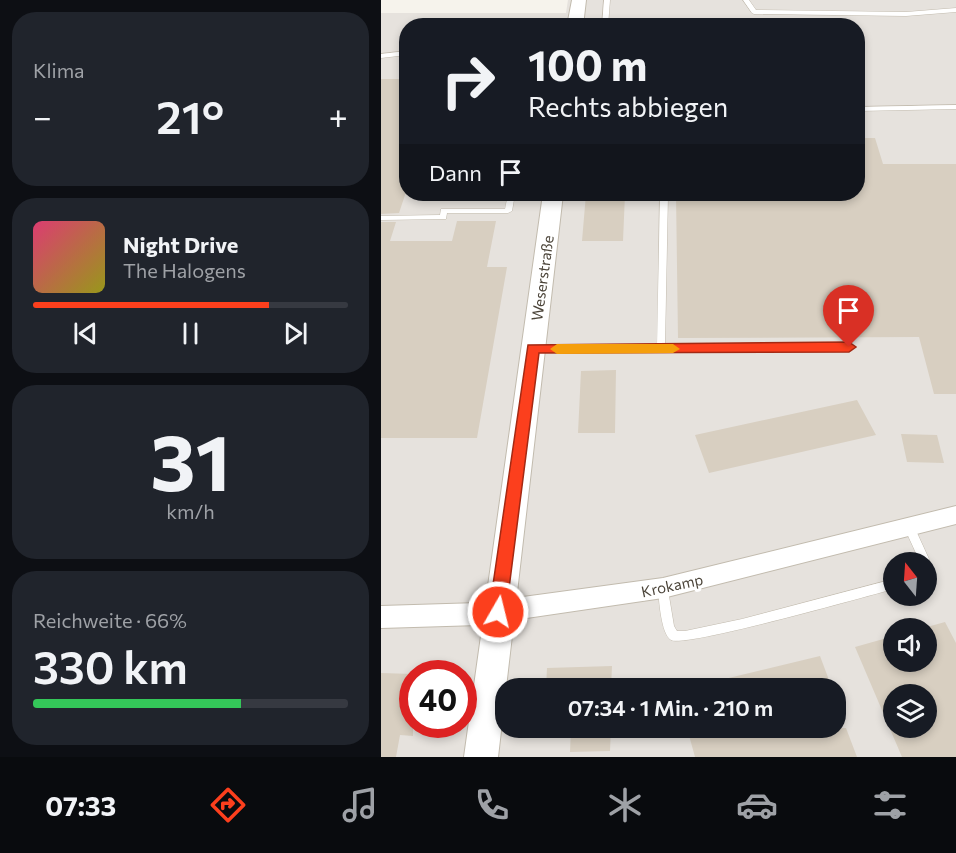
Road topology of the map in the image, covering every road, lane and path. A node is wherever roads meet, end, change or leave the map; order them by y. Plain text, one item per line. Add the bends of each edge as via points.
1 (579, 0) edge
2 (607, 0) edge
3 (747, 0) edge
4 (956, 10) edge
5 (577, 18) edge
6 (606, 18) edge
7 (399, 54) edge
8 (381, 56) edge
9 (956, 107) edge
10 (865, 109) edge
11 (510, 201) edge
12 (552, 201) edge
13 (664, 201) edge
14 (381, 218) edge
15 (849, 347) dead end
16 (533, 348) junction
17 (661, 349) junction
18 (956, 514) edge
19 (909, 527) junction
20 (920, 552) edge
21 (883, 587) edge
22 (663, 588) junction
23 (498, 612) junction
24 (381, 617) edge
25 (481, 757) edge

1 - 5 street
2 - 6 lane
3 - 4 lane via 755,12 906,14
7 - 8 lane
9 - 10 lane
11 - 14 lane via 508,211 444,211 443,217
12 - 16 street, Weserstraße
13 - 17 lane
15 - 17 lane
16 - 17 lane
16 - 23 street, Weserstraße
18 - 19 street, Krokamp
19 - 20 lane
19 - 22 street, Krokamp
21 - 22 lane via 685,636 674,636 669,627
22 - 23 street, Krokamp
23 - 24 street, Krokamp
23 - 25 street, Weserstraße

